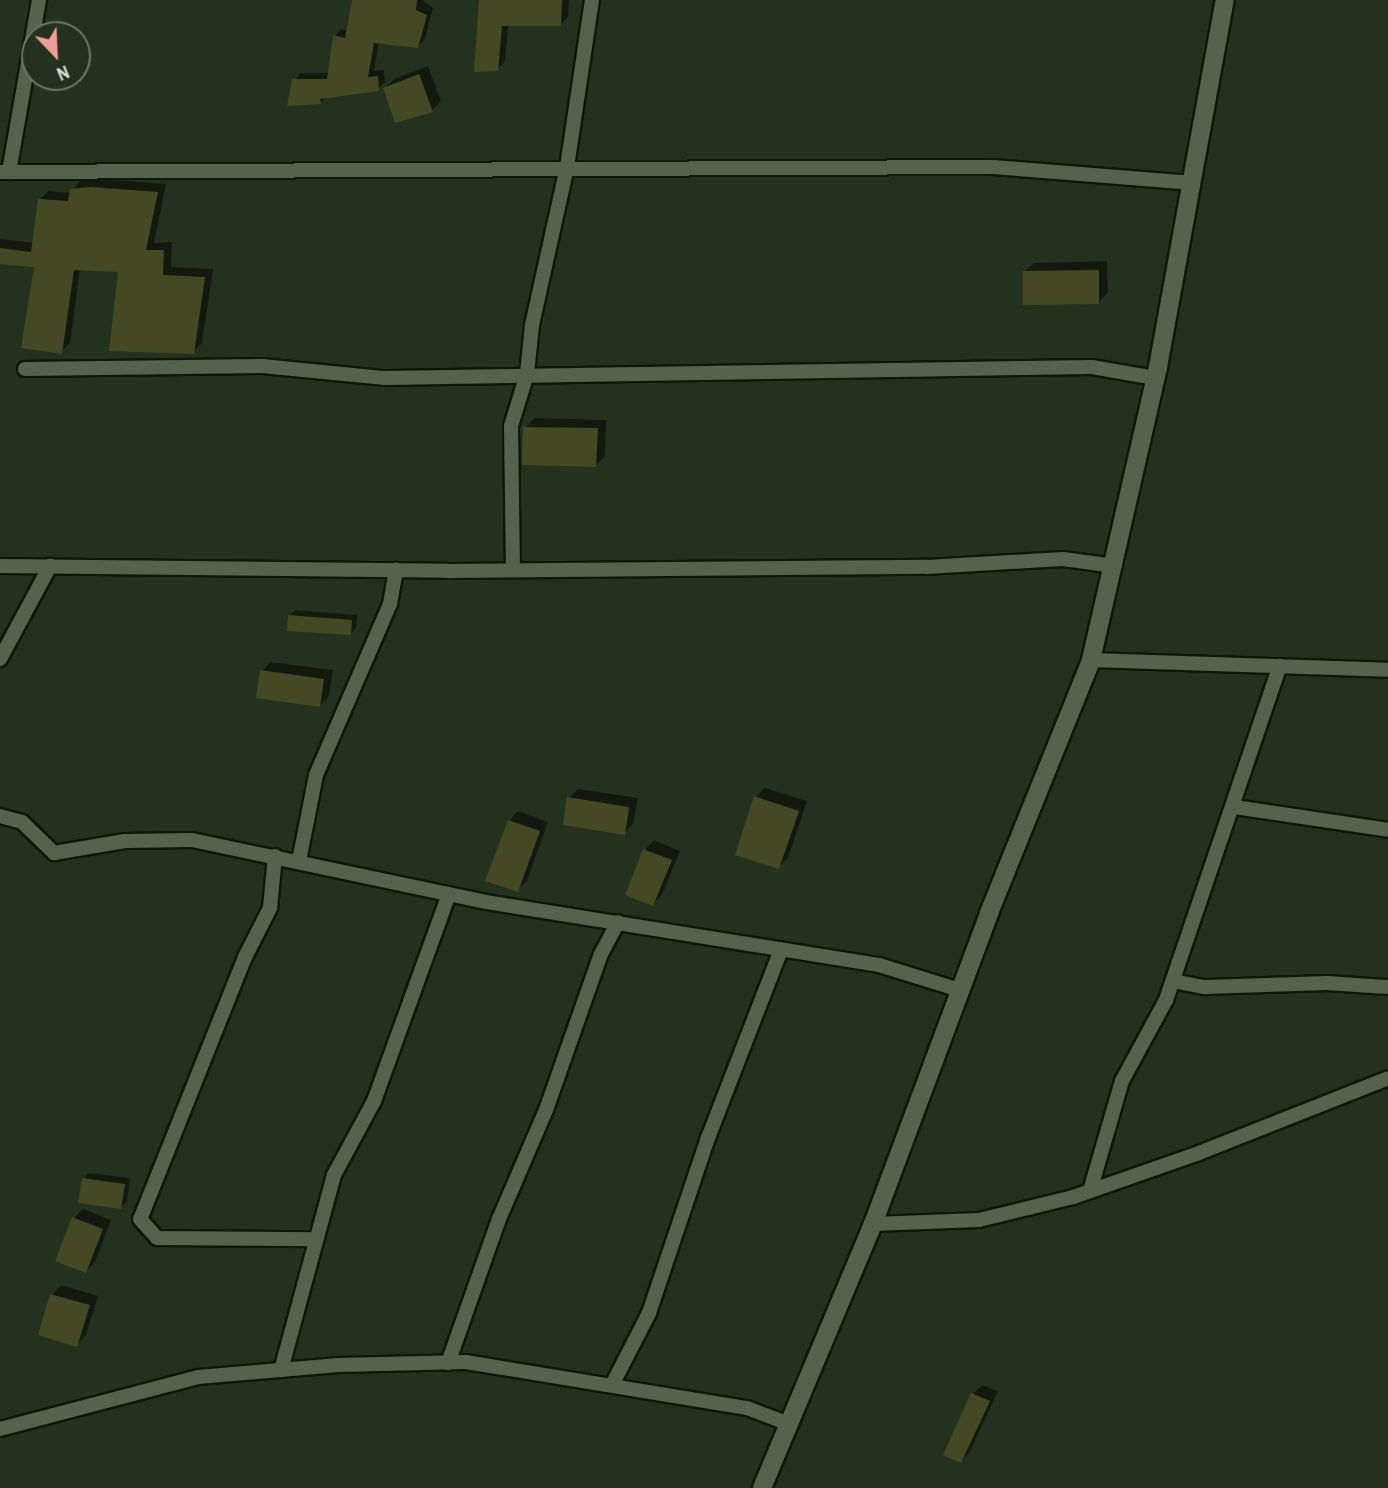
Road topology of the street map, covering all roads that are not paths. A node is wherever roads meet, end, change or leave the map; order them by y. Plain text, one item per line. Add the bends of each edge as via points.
1 (39, 0) edge
2 (592, 0) edge
3 (1225, 0) edge
4 (566, 167) junction
5 (4, 172) edge
6 (1192, 183) junction
7 (25, 369) dead end
8 (527, 374) junction
9 (1155, 378) junction
10 (0, 566) edge
11 (50, 566) junction
12 (1115, 566) junction
13 (396, 570) junction
14 (513, 570) junction
15 (0, 659) edge
16 (1091, 660) junction
17 (1280, 666) junction
18 (1388, 670) edge
19 (1235, 807) junction
20 (0, 816) edge
21 (1388, 830) edge
22 (275, 856) junction
23 (299, 861) junction
24 (449, 894) junction
25 (618, 922) junction
26 (781, 950) junction
27 (1172, 981) junction
28 (1388, 987) edge
29 (960, 990) junction
30 (1388, 1078) edge
31 (1090, 1191) junction
32 (873, 1224) junction
33 (314, 1239) junction
34 (449, 1363) junction
35 (281, 1370) junction
36 (612, 1385) junction
37 (789, 1424) junction
38 (0, 1429) edge
39 (762, 1488) edge

1 - 5 street
2 - 4 street
3 - 6 street
4 - 5 street via 192,174
4 - 6 street via 682,171 994,167
4 - 8 street via 532,325
6 - 9 street
7 - 8 street via 262,366 385,378
8 - 9 street via 1092,368
8 - 14 street via 511,426
9 - 12 street
10 - 11 street
11 - 13 street
11 - 15 street
12 - 14 street via 1063,559 927,567
12 - 16 street
13 - 14 street
13 - 23 street via 390,604 316,775
16 - 17 street
16 - 29 street
17 - 18 street
17 - 19 street
19 - 21 street
19 - 27 street
20 - 22 street via 22,822 54,853 125,841 192,840
22 - 23 street
22 - 33 street via 270,908 245,957 140,1219 157,1238
23 - 24 street
24 - 25 street
24 - 33 street via 374,1101 334,1175
25 - 26 street
25 - 34 street via 601,954 546,1110 499,1219
26 - 29 street via 879,965
26 - 36 street via 708,1138 649,1313
27 - 28 street via 1205,987 1327,983
27 - 31 street via 1122,1081
29 - 32 street
30 - 31 street
31 - 32 street via 979,1220
32 - 37 street
33 - 35 street
34 - 35 street
34 - 36 street
35 - 38 street via 198,1377
36 - 37 street via 747,1408
37 - 39 street

